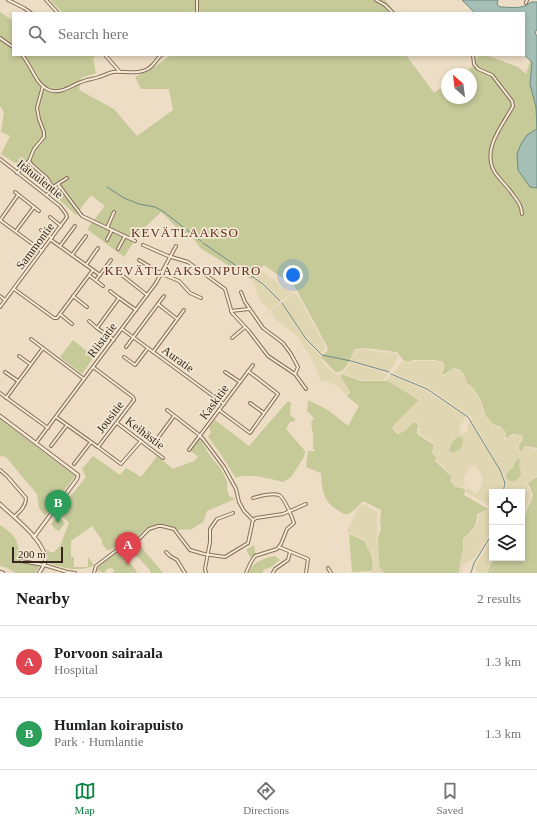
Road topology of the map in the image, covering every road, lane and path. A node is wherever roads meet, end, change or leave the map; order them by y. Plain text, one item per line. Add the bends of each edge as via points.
1 (8, 0) edge
2 (46, 0) edge
3 (197, 0) edge
4 (376, 0) edge
5 (527, 0) edge
6 (526, 3) dead end
7 (30, 12) edge
8 (57, 12) edge
9 (196, 12) edge
10 (392, 12) edge
11 (0, 38) edge
12 (12, 46) edge
13 (23, 56) edge
14 (106, 56) edge
15 (160, 56) edge
16 (473, 56) edge
17 (120, 72) junction
18 (43, 86) junction
19 (0, 159) edge
20 (29, 161) junction
21 (17, 173) junction
22 (67, 178) dead end
23 (58, 184) junction
24 (53, 188) junction
25 (14, 192) dead end
26 (18, 195) junction
27 (46, 195) junction
28 (34, 207) junction
29 (39, 211) dead end
30 (114, 212) dead end
31 (66, 214) joint
32 (522, 214) dead end
33 (50, 217) dead end
34 (0, 220) edge
35 (61, 226) junction
36 (75, 226) dead end
37 (107, 228) junction
38 (41, 230) dead end
39 (112, 230) junction
40 (16, 231) junction
41 (86, 236) dead end
42 (125, 236) junction
43 (52, 239) junction
44 (107, 240) dead end
45 (135, 241) dead end
46 (144, 245) dead end
47 (60, 246) junction
48 (176, 246) dead end
49 (98, 248) dead end
50 (118, 249) dead end
51 (42, 251) junction
52 (72, 255) junction
53 (171, 256) junction
54 (111, 260) dead end
55 (139, 260) dead end
56 (86, 265) junction
57 (93, 270) junction
58 (162, 274) junction
59 (100, 275) junction
60 (89, 276) junction
61 (123, 276) dead end
62 (96, 280) junction
63 (103, 286) dead end
64 (14, 289) junction
65 (110, 291) dead end
66 (241, 292) dead end
67 (147, 295) junction
68 (0, 296) edge
69 (73, 296) junction
70 (164, 296) dead end
71 (119, 298) junction
72 (200, 298) dead end
73 (5, 300) junction
74 (158, 304) junction
75 (0, 307) edge
76 (87, 307) dead end
77 (250, 309) junction
78 (136, 310) junction
79 (184, 310) dead end
80 (231, 311) junction
81 (60, 314) junction
82 (177, 319) junction
83 (89, 322) dead end
84 (72, 324) dead end
85 (245, 327) junction
86 (97, 328) junction
87 (122, 329) junction
88 (133, 337) junction
89 (232, 338) dead end
90 (31, 339) dead end
91 (114, 340) junction
92 (126, 347) dead end
93 (43, 348) junction
94 (148, 348) junction
95 (153, 352) junction
96 (19, 356) dead end
97 (124, 357) dead end
98 (30, 364) junction
99 (253, 365) dead end
100 (93, 366) junction
101 (248, 371) junction
102 (5, 372) dead end
103 (225, 372) dead end
104 (295, 374) junction
105 (84, 379) junction
106 (18, 382) junction
107 (240, 382) junction
108 (306, 389) dead end
109 (0, 393) edge
110 (6, 398) junction
111 (250, 403) dead end
112 (224, 404) junction
113 (167, 410) dead end
114 (219, 410) junction
115 (264, 413) junction
116 (0, 416) edge
117 (174, 416) junction
118 (56, 417) junction
119 (117, 423) junction
120 (67, 425) junction
121 (48, 428) junction
122 (200, 435) junction
123 (156, 439) dead end
124 (140, 441) junction
125 (91, 442) junction
126 (36, 443) junction
127 (51, 446) dead end
128 (98, 447) junction
129 (189, 450) dead end
130 (163, 458) dead end
131 (74, 464) dead end
132 (0, 470) edge
133 (253, 498) dead end
134 (0, 504) edge
135 (306, 504) dead end
136 (289, 512) junction
137 (232, 513) dead end
138 (14, 517) junction
139 (253, 520) junction
140 (34, 537) junction
141 (279, 547) junction
142 (166, 552) dead end
143 (290, 552) junction
144 (208, 555) junction
145 (21, 560) dead end
146 (44, 565) junction
147 (328, 568) dead end
148 (0, 572) edge
149 (3, 573) edge
150 (38, 573) edge
151 (75, 573) edge
152 (94, 573) edge
153 (185, 573) edge
154 (206, 573) edge
155 (246, 573) edge
156 (273, 573) edge
157 (306, 573) edge
158 (331, 573) edge

1 - 7 street
2 - 8 street
3 - 9 street
4 - 10 street
5 - 6 street
11 - 12 street
13 - 18 street
14 - 17 street
15 - 17 street via 144,71
16 - 32 street via 478,69 492,75 512,102 513,106 495,137 490,154 494,171 517,200 522,208
17 - 18 street via 111,72 82,81 60,91 50,91
18 - 20 street via 37,108 44,137 34,149
19 - 21 street, Itätuulentie
20 - 21 street
20 - 24 street
21 - 27 street, Itätuulentie
22 - 23 street
23 - 24 street
23 - 37 street via 82,216
24 - 27 street
25 - 26 street
26 - 28 street
26 - 34 street
27 - 31 street, Itätuulentie
28 - 29 street
28 - 40 street
30 - 37 street
31 - 35 street, Sammontie via 67,218
33 - 35 street
34 - 40 street
35 - 43 street, Sammontie
36 - 47 street
37 - 39 street
38 - 43 street
39 - 42 street
39 - 44 street
40 - 51 street
41 - 52 street
42 - 45 street
42 - 50 street
43 - 47 street
43 - 51 street, Sammontie
46 - 53 street
47 - 52 street
48 - 53 street, Riistatie
49 - 56 street
51 - 64 street, Sammontie
52 - 56 street
53 - 58 street, Riistatie
53 - 80 street via 188,262 225,290
54 - 59 street
55 - 58 street
56 - 57 street
57 - 59 street
57 - 60 street
58 - 67 street, Riistatie
58 - 72 street via 179,281 190,293
59 - 62 street
60 - 62 street
60 - 69 street
61 - 67 street
62 - 63 street
64 - 73 street, Sammontie
64 - 81 street via 54,318
65 - 71 street
66 - 77 street
67 - 78 street, Riistatie
68 - 73 street
69 - 76 street
69 - 81 street
70 - 74 street
71 - 78 street
71 - 86 street
73 - 75 street, Sammontie
74 - 82 street
74 - 88 street
77 - 80 street
77 - 104 street via 266,330 288,350 298,367
78 - 87 street, Riistatie
79 - 82 street
80 - 85 street
81 - 84 street
82 - 95 street
83 - 86 street
85 - 89 street
85 - 104 street via 268,356
86 - 91 street
87 - 88 street, Auratie
87 - 91 street, Riistatie
88 - 92 street
88 - 94 street, Auratie
90 - 93 street
91 - 100 street, Riistatie
93 - 98 street
93 - 105 street
94 - 95 street, Auratie
94 - 97 street via 136,365
95 - 112 street, Auratie
96 - 98 street
98 - 106 street
99 - 101 street, Kaskitie
100 - 105 street, Riistatie
100 - 119 street, Jousitie via 134,398
101 - 107 street, Kaskitie
101 - 115 street via 278,394
102 - 106 street
103 - 107 street
104 - 108 street
105 - 118 street, Riistatie
106 - 110 street
107 - 112 street, Kaskitie
109 - 110 street
110 - 121 street
111 - 115 street
112 - 114 street, Kaskitie
113 - 117 street
114 - 115 street via 250,433
114 - 122 street, Kaskitie
116 - 126 street
117 - 122 street
117 - 123 street
118 - 120 street, Jousitie
118 - 121 street, Riistatie
119 - 124 street, Keihästie
119 - 128 street, Jousitie
120 - 125 street, Jousitie
120 - 127 street
121 - 126 street, Riistatie
122 - 129 street, Kaskitie
122 - 139 street via 224,467 236,489 241,506
124 - 128 street via 121,464
124 - 130 street, Keihästie
125 - 128 street, Jousitie
125 - 131 street
126 - 140 street via 78,475
132 - 138 street via 26,498 24,507
133 - 136 street via 278,494
134 - 138 street
135 - 136 street
136 - 139 street
136 - 141 street via 294,523 287,529
137 - 144 street via 217,519 210,529
138 - 140 street
139 - 144 street via 249,541 245,546 225,558
140 - 146 street via 44,552
141 - 143 street
141 - 155 street via 275,551 255,556
142 - 153 street via 177,560
143 - 156 street via 288,560 275,568
143 - 157 street via 308,558
144 - 152 street via 190,550 174,529 158,526 149,529 137,541 117,550 96,566
144 - 154 street
145 - 146 street
146 - 150 street
146 - 151 street
147 - 158 street
148 - 149 street

